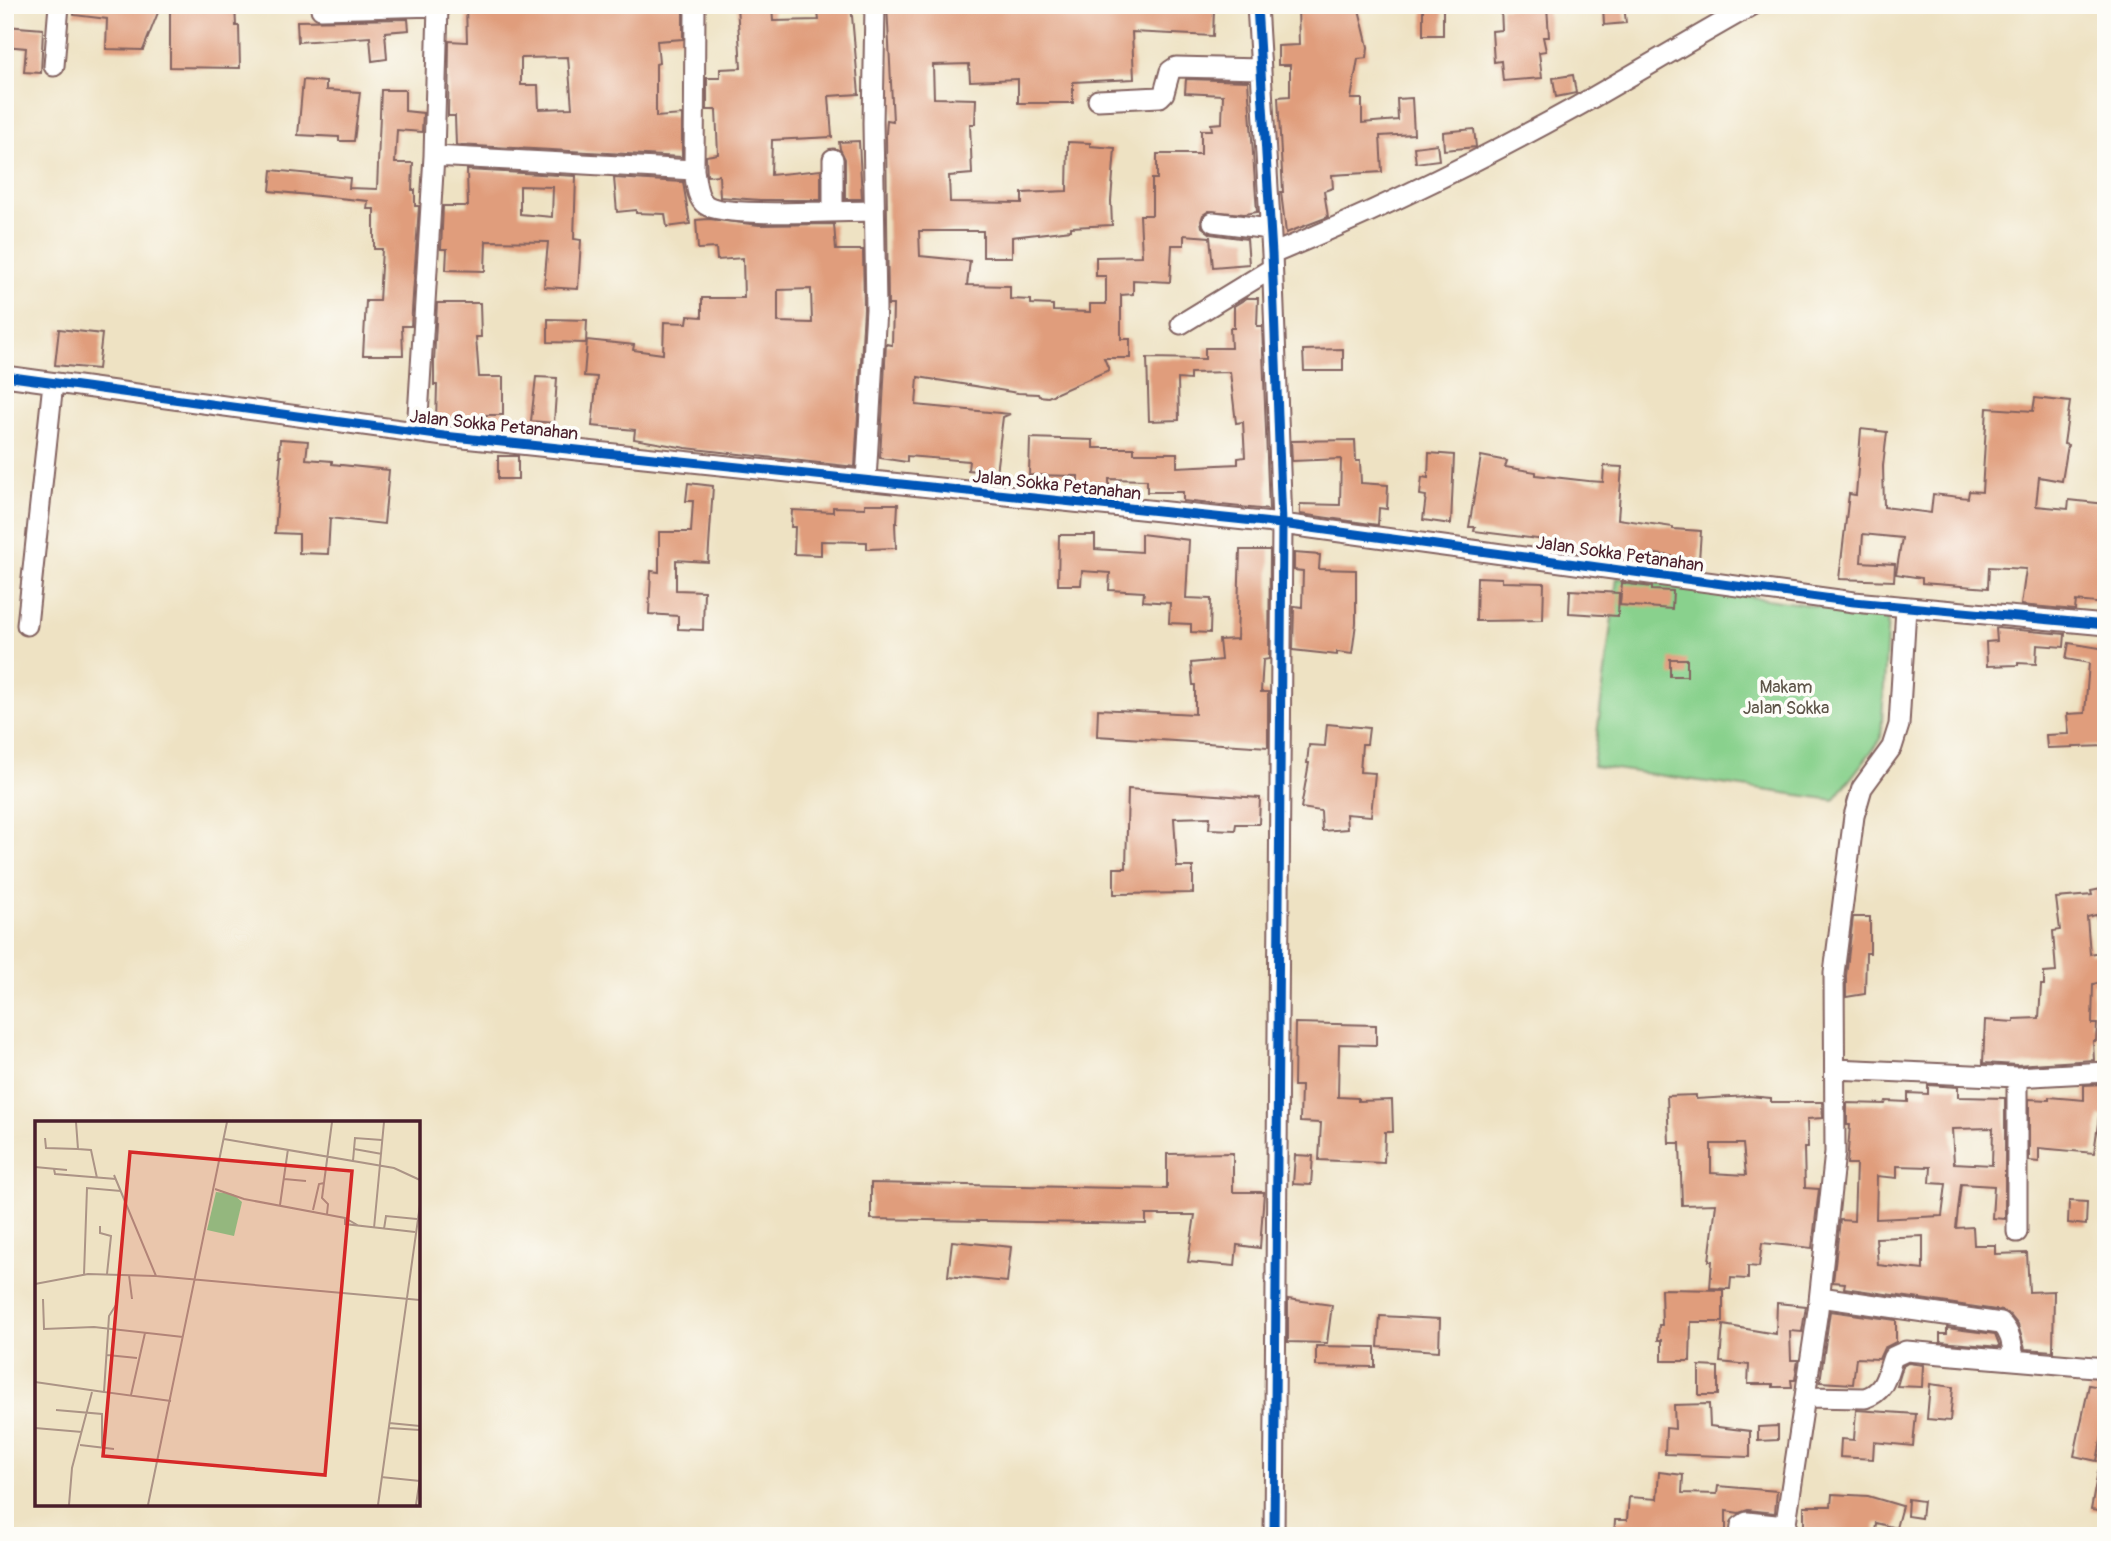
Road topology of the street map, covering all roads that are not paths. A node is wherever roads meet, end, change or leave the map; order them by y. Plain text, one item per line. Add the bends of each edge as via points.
1 (58, 5) edge
2 (695, 5) edge
3 (875, 5) edge
4 (1257, 5) edge
5 (1753, 5) edge
6 (438, 6) edge
7 (321, 9) dead end
8 (54, 66) dead end
9 (1261, 69) junction
10 (1098, 100) dead end
11 (434, 156) junction
12 (833, 159) dead end
13 (695, 170) junction
14 (832, 211) junction
15 (874, 211) junction
16 (1213, 222) dead end
17 (1269, 229) junction
18 (1271, 261) junction
19 (1181, 324) dead end
20 (5, 376) edge
21 (53, 383) junction
22 (417, 432) junction
23 (866, 480) junction
24 (1282, 524) junction
25 (1906, 608) junction
26 (27, 625) dead end
27 (2106, 625) edge
28 (1835, 1069) junction
29 (2106, 1072) edge
30 (2017, 1077) junction
31 (2017, 1232) dead end
32 (1820, 1297) junction
33 (2014, 1360) junction
34 (2106, 1368) edge
35 (1805, 1397) junction
36 (1784, 1531) edge
37 (1274, 1536) edge
38 (1740, 1536) edge

1 - 8 street
2 - 13 street
3 - 15 street
4 - 9 street
5 - 18 street via 1575,107
6 - 7 street
6 - 11 street
9 - 10 street via 1176,66 1160,97
9 - 17 street
11 - 13 street
11 - 22 street
12 - 14 street
13 - 14 street via 699,196 718,210
14 - 15 street
15 - 23 street via 876,309
16 - 17 street
17 - 18 street
18 - 19 street
18 - 24 street
20 - 21 street, Jalan Sokka Petanahan
21 - 22 street, Jalan Sokka Petanahan
21 - 26 street
22 - 23 street, Jalan Sokka Petanahan
23 - 24 street, Jalan Sokka Petanahan
24 - 25 street, Jalan Sokka Petanahan
24 - 37 street
25 - 27 street, Jalan Sokka Petanahan
25 - 28 street via 1899,725 1892,747 1862,788 1854,816 1834,973
28 - 30 street
28 - 32 street via 1835,1152
29 - 30 street
30 - 31 street
32 - 33 street via 2001,1324 2011,1337
32 - 35 street
33 - 34 street
33 - 35 street via 1906,1351 1894,1357 1885,1382 1873,1395
35 - 36 street
36 - 38 street via 1747,1522 1741,1526

